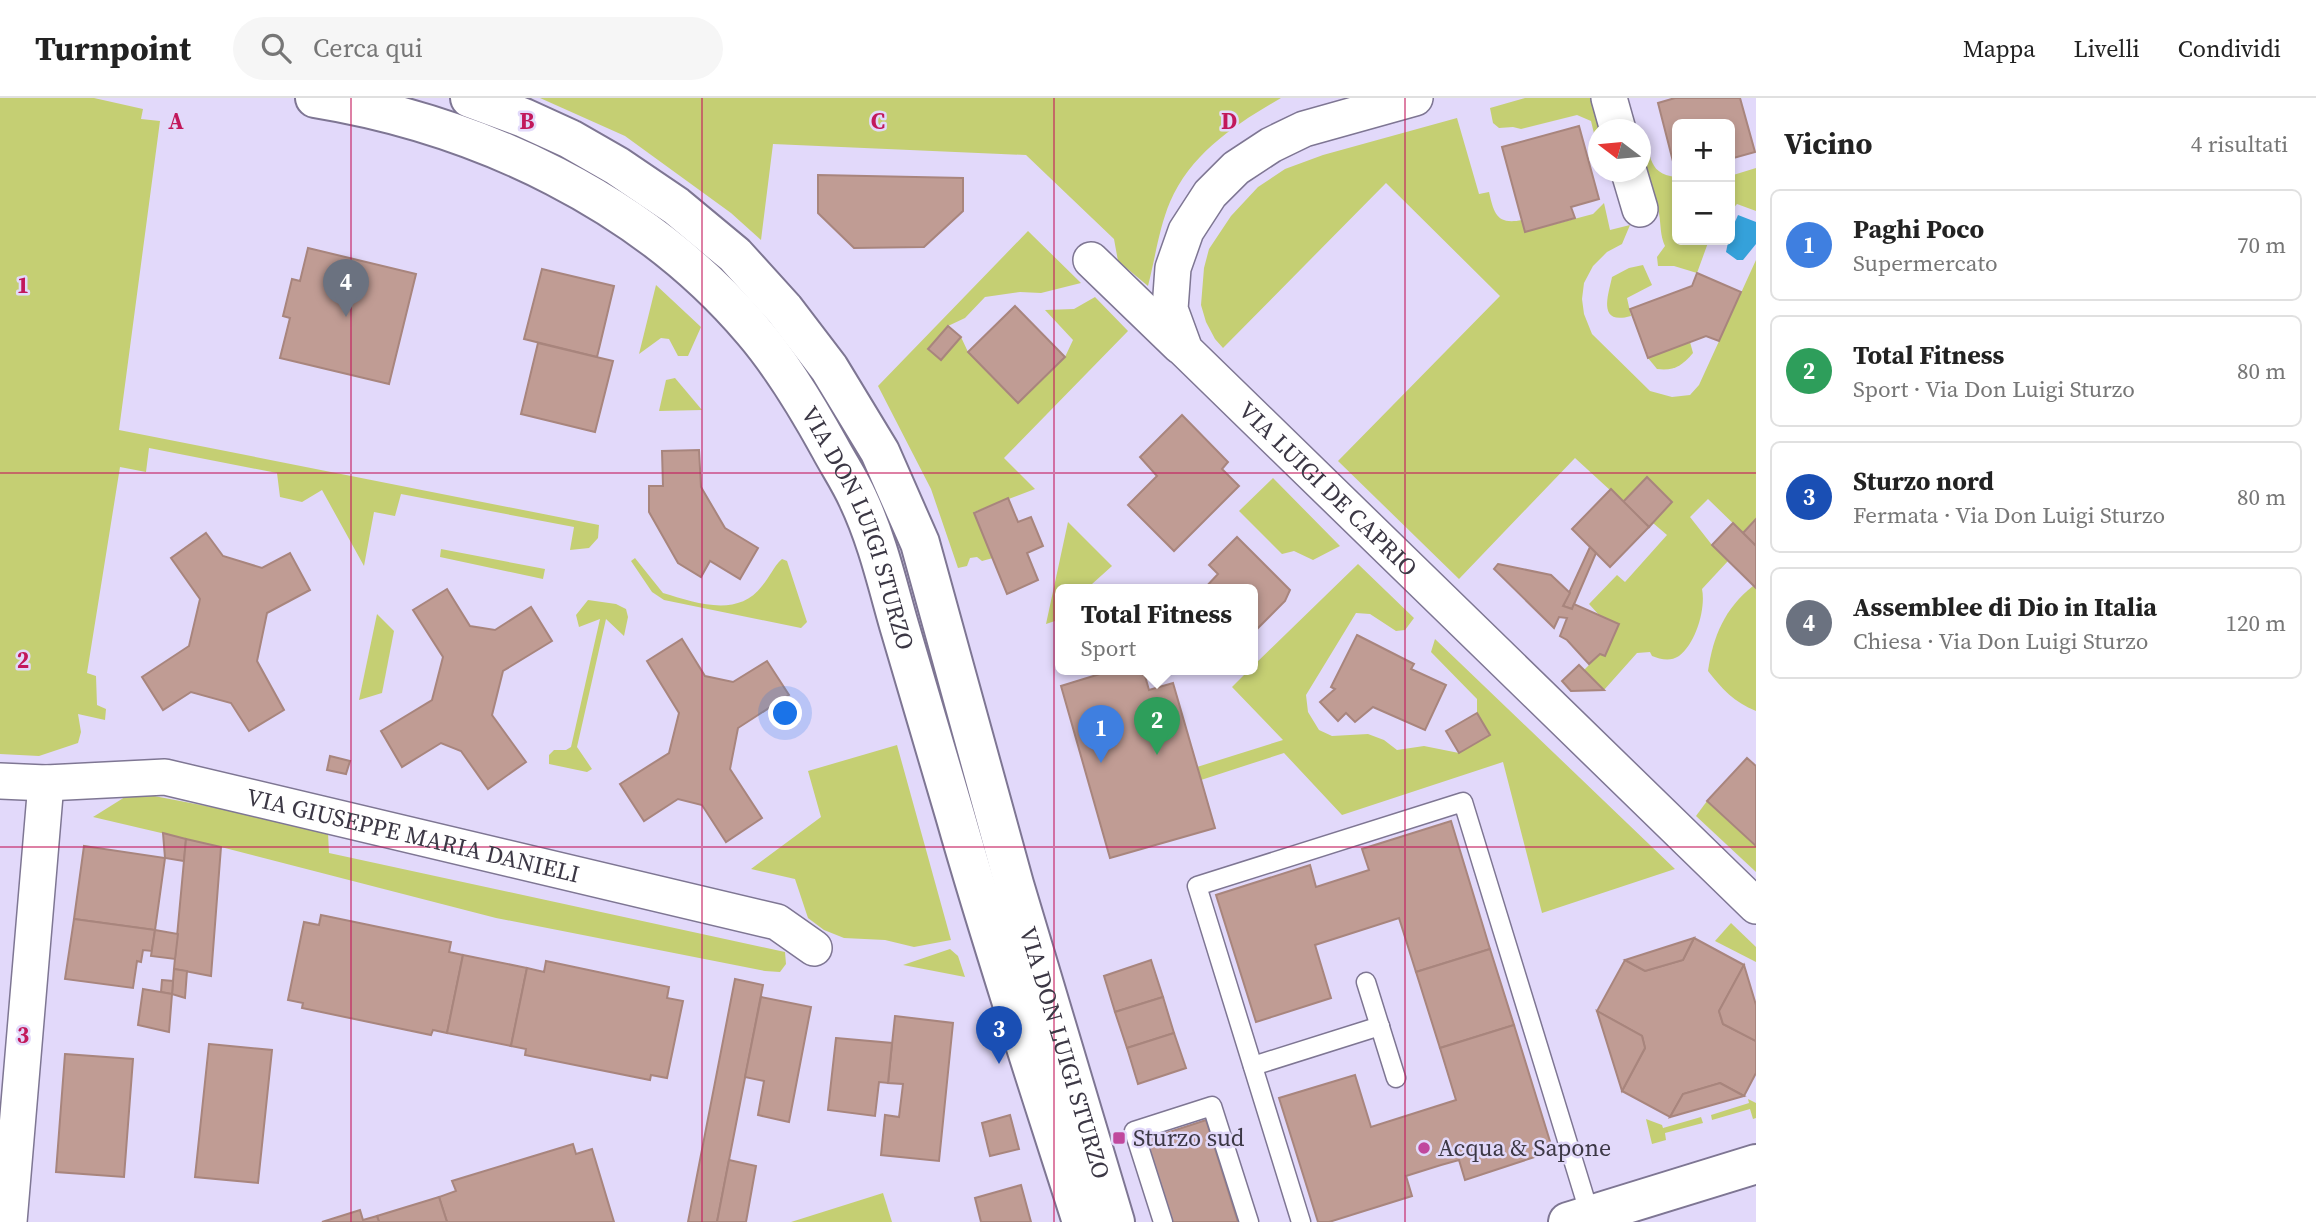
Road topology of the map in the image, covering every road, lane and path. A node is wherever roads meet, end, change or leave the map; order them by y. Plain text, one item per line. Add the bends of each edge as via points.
1 (314, 98) edge
2 (470, 98) edge
3 (1415, 98) edge
4 (1609, 98) edge
5 (1615, 119) edge
6 (1632, 182) edge
7 (1640, 209) dead end
8 (1091, 260) dead end
9 (1185, 350) junction
10 (0, 781) edge
11 (46, 783) junction
12 (1756, 906) edge
13 (814, 948) dead end
14 (1366, 982) dead end
15 (1380, 1026) junction
16 (1252, 1066) junction
17 (1395, 1078) dead end
18 (1756, 1164) edge
19 (1592, 1217) edge
20 (9, 1222) edge
21 (1082, 1222) edge
22 (1115, 1222) edge
23 (1163, 1222) edge
24 (1249, 1222) edge
25 (1301, 1222) edge

1 - 21 street, VIA DON LUIGI STURZO via 470,138 564,179 668,250 720,295 788,380 859,499 879,555 977,893
2 - 22 street, VIA DON LUIGI STURZO via 570,139 617,166 676,206 735,255 829,368 880,452 920,543 1014,884
3 - 9 street, VIA LUIGI DE CAPRIO via 1304,130 1271,145 1210,194 1186,230 1173,268 1171,309
4 - 5 street
6 - 7 street
8 - 9 street
9 - 12 street, VIA LUIGI DE CAPRIO
10 - 11 street, VIA GIUSEPPE MARIA DANIELI
11 - 13 street, VIA GIUSEPPE MARIA DANIELI via 165,777 776,922
11 - 20 street
14 - 15 lane
15 - 16 lane
15 - 17 lane
16 - 19 lane via 1197,886 1463,802
16 - 25 lane
18 - 19 street
23 - 24 lane via 1134,1131 1212,1106

